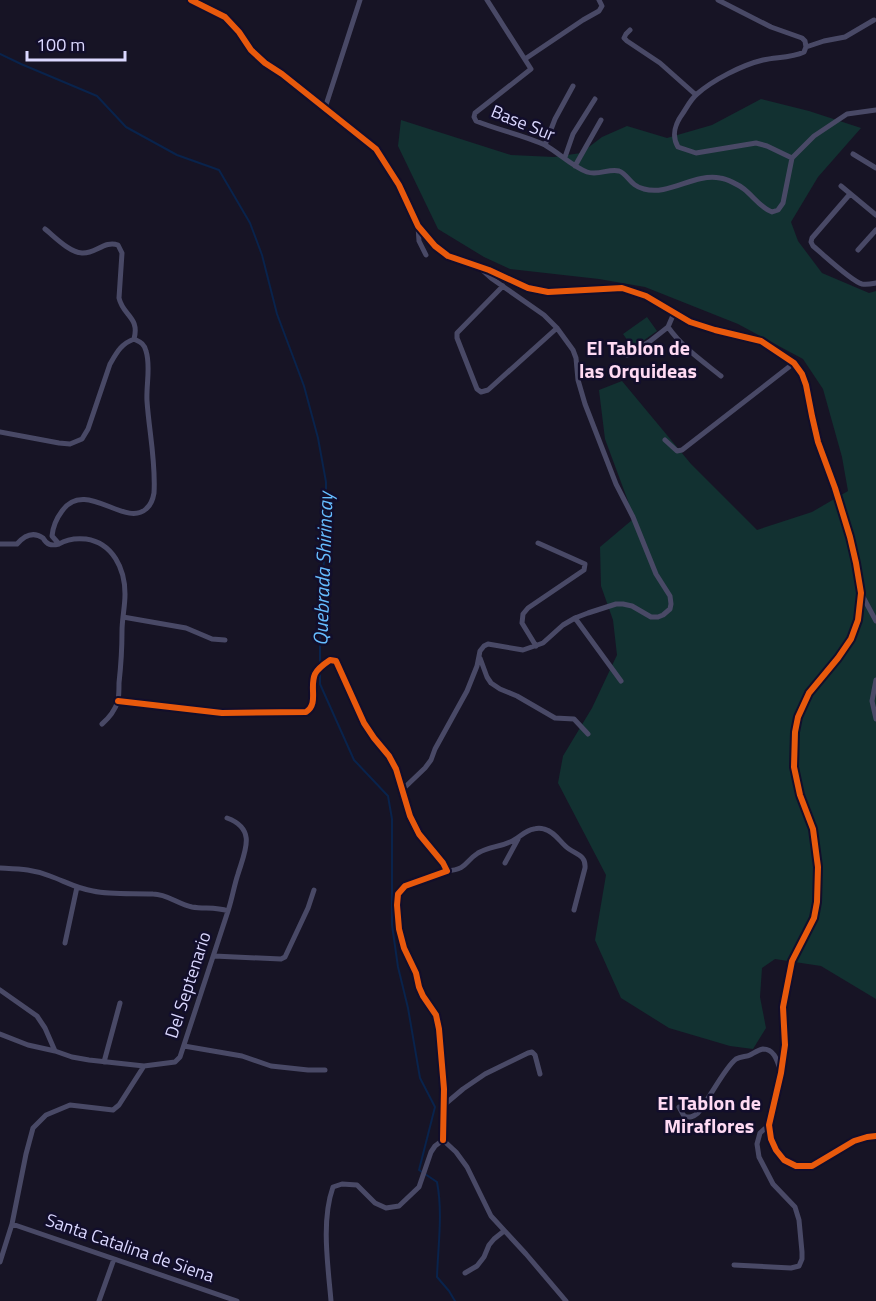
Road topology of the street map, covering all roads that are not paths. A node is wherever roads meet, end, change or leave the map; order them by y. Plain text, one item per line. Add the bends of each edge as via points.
1 (191, 0) edge
2 (208, 0) edge
3 (360, 0) edge
4 (487, 0) edge
5 (599, 0) edge
6 (718, 0) edge
7 (207, 7) junction
8 (874, 20) dead end
9 (630, 30) dead end
10 (806, 47) junction
11 (525, 59) junction
12 (573, 87) dead end
13 (696, 96) junction
14 (595, 99) dead end
15 (325, 108) junction
16 (876, 110) edge
17 (876, 118) edge
18 (601, 120) dead end
19 (544, 145) junction
20 (854, 154) dead end
21 (565, 157) junction
22 (792, 158) junction
23 (575, 166) junction
24 (876, 168) edge
25 (841, 186) dead end
26 (850, 194) junction
27 (876, 215) edge
28 (418, 226) junction
29 (45, 229) dead end
30 (876, 230) edge
31 (870, 238) junction
32 (876, 244) edge
33 (858, 250) dead end
34 (426, 255) dead end
35 (479, 266) junction
36 (876, 283) edge
37 (503, 286) junction
38 (674, 313) junction
39 (668, 327) junction
40 (557, 328) junction
41 (134, 339) junction
42 (627, 354) dead end
43 (794, 363) junction
44 (721, 376) dead end
45 (0, 432) edge
46 (665, 440) dead end
47 (538, 543) dead end
48 (0, 544) edge
49 (59, 544) junction
50 (861, 593) junction
51 (123, 616) junction
52 (575, 618) junction
53 (876, 621) edge
54 (225, 640) dead end
55 (536, 646) junction
56 (479, 657) junction
57 (876, 680) edge
58 (621, 681) dead end
59 (118, 701) junction
60 (876, 719) edge
61 (102, 724) dead end
62 (588, 734) dead end
63 (402, 790) junction
64 (227, 818) dead end
65 (519, 837) junction
66 (505, 863) dead end
67 (0, 868) edge
68 (447, 871) junction
69 (77, 887) junction
70 (314, 890) dead end
71 (574, 910) dead end
72 (228, 911) junction
73 (65, 943) dead end
74 (214, 956) junction
75 (0, 990) edge
76 (120, 1003) dead end
77 (0, 1034) edge
78 (184, 1046) junction
79 (55, 1051) junction
80 (104, 1062) junction
81 (144, 1066) junction
82 (325, 1070) dead end
83 (781, 1073) junction
84 (540, 1074) dead end
85 (444, 1105) junction
86 (679, 1107) dead end
87 (769, 1125) junction
88 (876, 1136) edge
89 (442, 1140) junction
90 (12, 1224) junction
91 (504, 1231) junction
92 (114, 1259) junction
93 (0, 1262) edge
94 (734, 1265) dead end
95 (465, 1273) dead end
96 (99, 1301) edge
97 (237, 1301) edge
98 (331, 1301) edge
99 (566, 1301) edge

1 - 7 street
2 - 7 street
3 - 15 street
4 - 11 street
5 - 11 street via 599,11
6 - 10 street via 802,38
7 - 15 street via 225,17 265,63
8 - 10 street via 845,37
9 - 13 street via 624,38 627,41 660,63
10 - 13 street via 796,56 742,66
11 - 19 street, Base Sur via 530,70 475,112 474,117
12 - 19 street
13 - 22 street via 673,135 678,147 696,153 756,143
14 - 21 street via 573,134
15 - 28 street via 376,149
16 - 17 street
16 - 22 street via 847,114 814,136
18 - 23 street
19 - 21 street, Base Sur
20 - 24 street
21 - 23 street, Base Sur
22 - 23 street, Base Sur via 783,203 772,212 743,188 720,178 649,191 632,184 619,171 598,174
25 - 26 street
26 - 27 street
26 - 36 street via 811,242 858,283
28 - 34 street via 419,241
28 - 35 street via 448,256
29 - 41 street via 79,253 118,245 122,253 119,298 134,322
30 - 31 street
31 - 32 street
31 - 33 street
35 - 37 street
35 - 38 street via 528,288 548,292 622,288 646,296
37 - 40 street
37 - 40 street via 457,333 477,389 488,390
38 - 39 street
38 - 43 street via 690,322 761,341
39 - 42 street
39 - 44 street
40 - 52 street via 573,350 585,404 616,484 671,604 658,617 616,604
41 - 45 street via 125,342 110,364 82,438 70,444
41 - 49 street via 142,342 148,364 154,494 144,511 134,513 73,500 53,526 52,536
43 - 46 street via 682,450
43 - 50 street via 807,385 818,442 845,520
47 - 55 street via 585,564 585,568 523,614 522,623
48 - 49 street via 17,544 34,535 40,535 50,545
49 - 51 street via 79,538 95,541 111,552 121,567 125,591
50 - 53 street
50 - 83 street via 851,639 809,693 795,732 794,767 813,829 818,881 814,918 792,961 785,995
51 - 54 street
51 - 59 street
52 - 55 street
52 - 58 street
55 - 56 street via 523,650 488,644
56 - 62 street via 491,683 555,718 574,719
56 - 63 street via 431,760
57 - 60 street via 872,701
59 - 61 street
59 - 63 street via 222,713 306,712 313,702 312,683 319,668 330,660 336,661 364,723 393,762
63 - 68 street via 419,834
64 - 72 street via 242,826 247,848
65 - 66 street
65 - 68 street via 479,852 463,868
65 - 71 street via 534,829 544,829 584,858
67 - 69 street, Del Septenario via 32,870
68 - 85 street via 405,886 398,894 397,904 404,948 440,1029
69 - 72 street, Del Septenario via 94,892 156,894 194,907
69 - 73 street
70 - 74 street via 285,957
72 - 74 street, Del Septenario
74 - 78 street, Del Septenario
75 - 79 street via 37,1016
76 - 80 street
77 - 79 street
78 - 81 street, Del Septenario via 175,1062
78 - 82 street via 242,1056 271,1066
79 - 80 street
80 - 81 street
81 - 90 street via 113,1110 70,1105 46,1115 33,1128
83 - 86 street via 777,1058 764,1049 735,1060 693,1117 684,1116
83 - 87 street
84 - 85 street via 536,1055 528,1053 485,1074
85 - 89 street
87 - 88 street via 776,1150 796,1166 812,1166 854,1141
87 - 94 street via 760,1132 759,1157 773,1184 795,1207 802,1259 799,1266 791,1268
89 - 91 street via 468,1167 490,1216
89 - 98 street via 428,1160 419,1187 399,1206 386,1208 375,1203 357,1185 333,1187 328,1202 327,1240
90 - 92 street, Santa Catalina de Siena
90 - 93 street
91 - 95 street via 489,1245 477,1266
91 - 99 street
92 - 96 street
92 - 97 street, Santa Catalina de Siena

